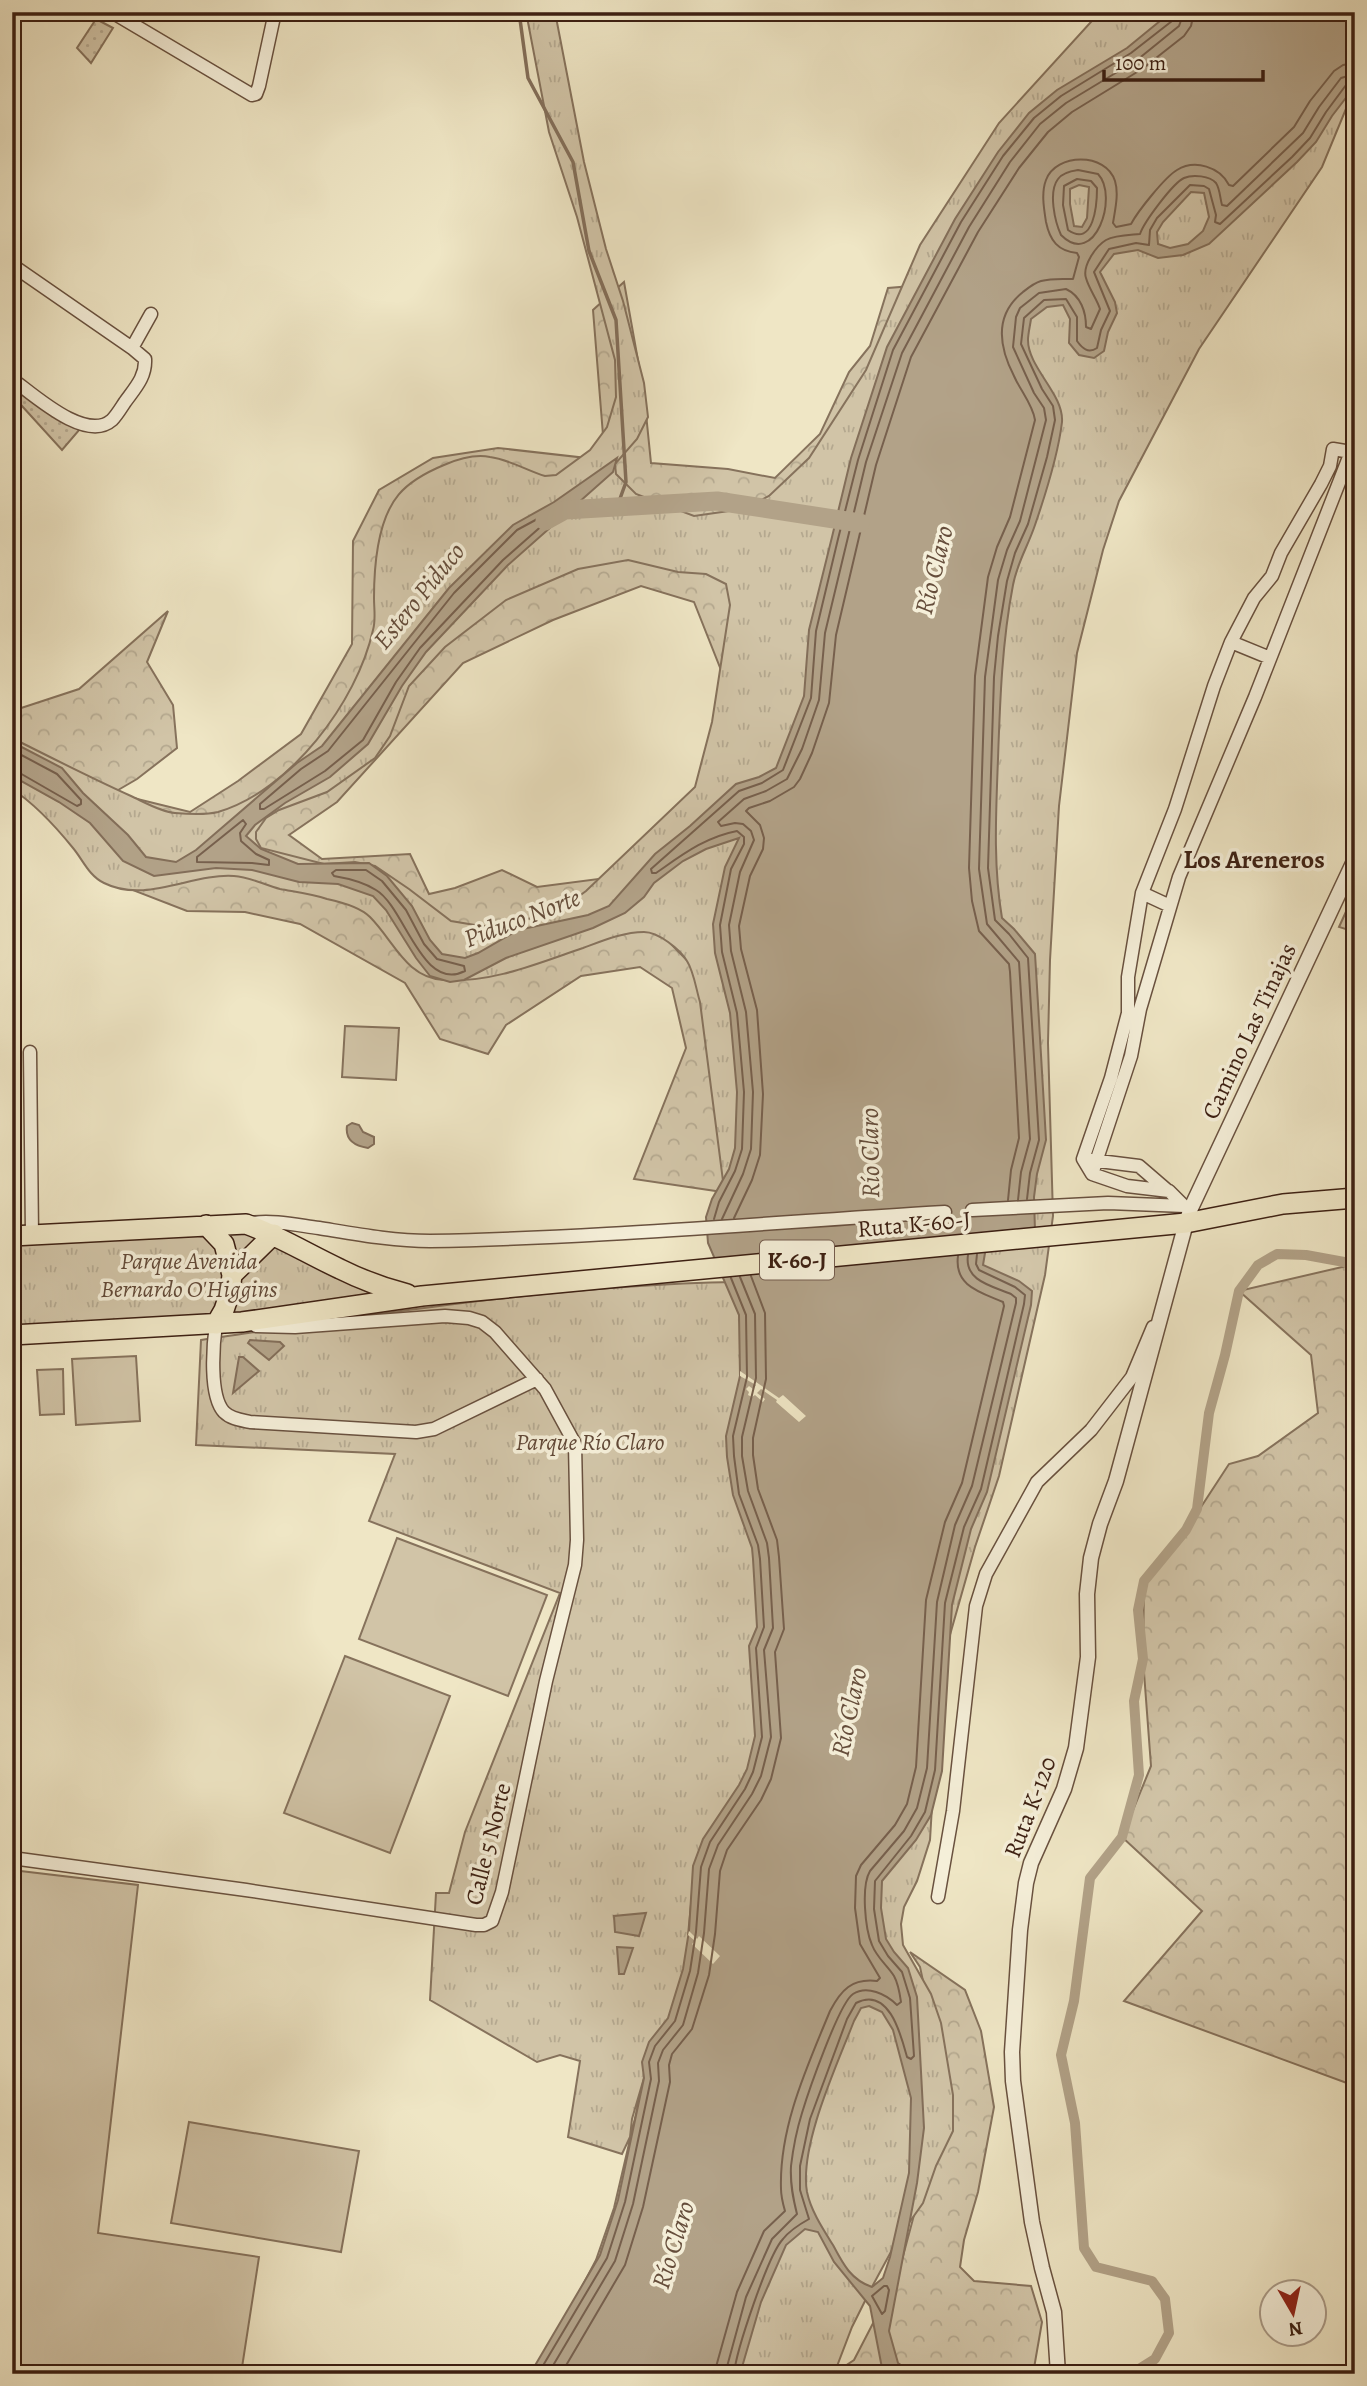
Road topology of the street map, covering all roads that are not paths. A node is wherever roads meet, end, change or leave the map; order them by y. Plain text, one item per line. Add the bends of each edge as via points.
1 (112, 12) edge
2 (275, 12) edge
3 (12, 265) edge
4 (151, 314) dead end
5 (132, 348) junction
6 (12, 379) edge
7 (1231, 642) junction
8 (1270, 658) junction
9 (1355, 859) edge
10 (1142, 894) junction
11 (1170, 906) junction
12 (30, 1052) dead end
13 (1090, 1160) junction
14 (1169, 1191) junction
15 (1355, 1198) edge
16 (972, 1210) dead end
17 (945, 1212) dead end
18 (1187, 1212) junction
19 (292, 1223) junction
20 (246, 1224) junction
21 (206, 1225) junction
22 (274, 1234) junction
23 (22, 1235) edge
24 (232, 1275) junction
25 (429, 1295) junction
26 (1164, 1301) junction
27 (243, 1322) junction
28 (216, 1324) junction
29 (12, 1335) edge
30 (541, 1384) junction
31 (12, 1858) edge
32 (938, 1897) dead end
33 (1058, 2374) edge

1 - 2 street via 250,95 256,94 259,86
3 - 5 street
4 - 5 street
5 - 6 street via 145,359 143,377 111,420 94,426 79,424
7 - 8 street
7 - 8 street via 1254,598 1272,576 1321,484 1334,449 1352,452
7 - 10 street
8 - 11 street
9 - 18 street, Camino Las Tinajas
10 - 11 street
10 - 13 street via 1128,977 1128,1013
11 - 13 street via 1131,1056
12 - 23 street
13 - 14 street via 1139,1166
13 - 14 street via 1086,1167 1092,1174 1128,1186
14 - 18 street
15 - 18 main road, Ruta K-60-J / K-60-J
16 - 18 street via 1108,1203 1162,1205
17 - 19 street via 426,1241
18 - 25 main road, Ruta K-60-J / K-60-J via 1159,1226
18 - 26 street, Ruta K-120
19 - 20 street
19 - 22 street
20 - 21 main road, K-60-J
20 - 22 main road, K-60-J
21 - 23 main road, K-60-J
21 - 24 main road via 224,1244
22 - 24 main road
22 - 25 main road, K-60-J via 380,1287
24 - 28 main road
25 - 27 main road, K-60-J
26 - 32 street via 1132,1377 1091,1430 1037,1482 986,1574 976,1606 953,1811
26 - 33 street, Ruta K-120 via 1091,1558 1088,1657 1076,1748 1064,1789 1031,1863 1020,1930 1013,2081 1032,2222 1055,2312
27 - 28 main road, K-60-J
27 - 30 street via 277,1328 469,1318 495,1332
28 - 29 main road, K-60-J
28 - 30 street via 214,1390 218,1402 233,1418 250,1422 416,1432 434,1429
30 - 31 street, Calle 5 Norte via 575,1444 575,1565 492,1920 476,1925

